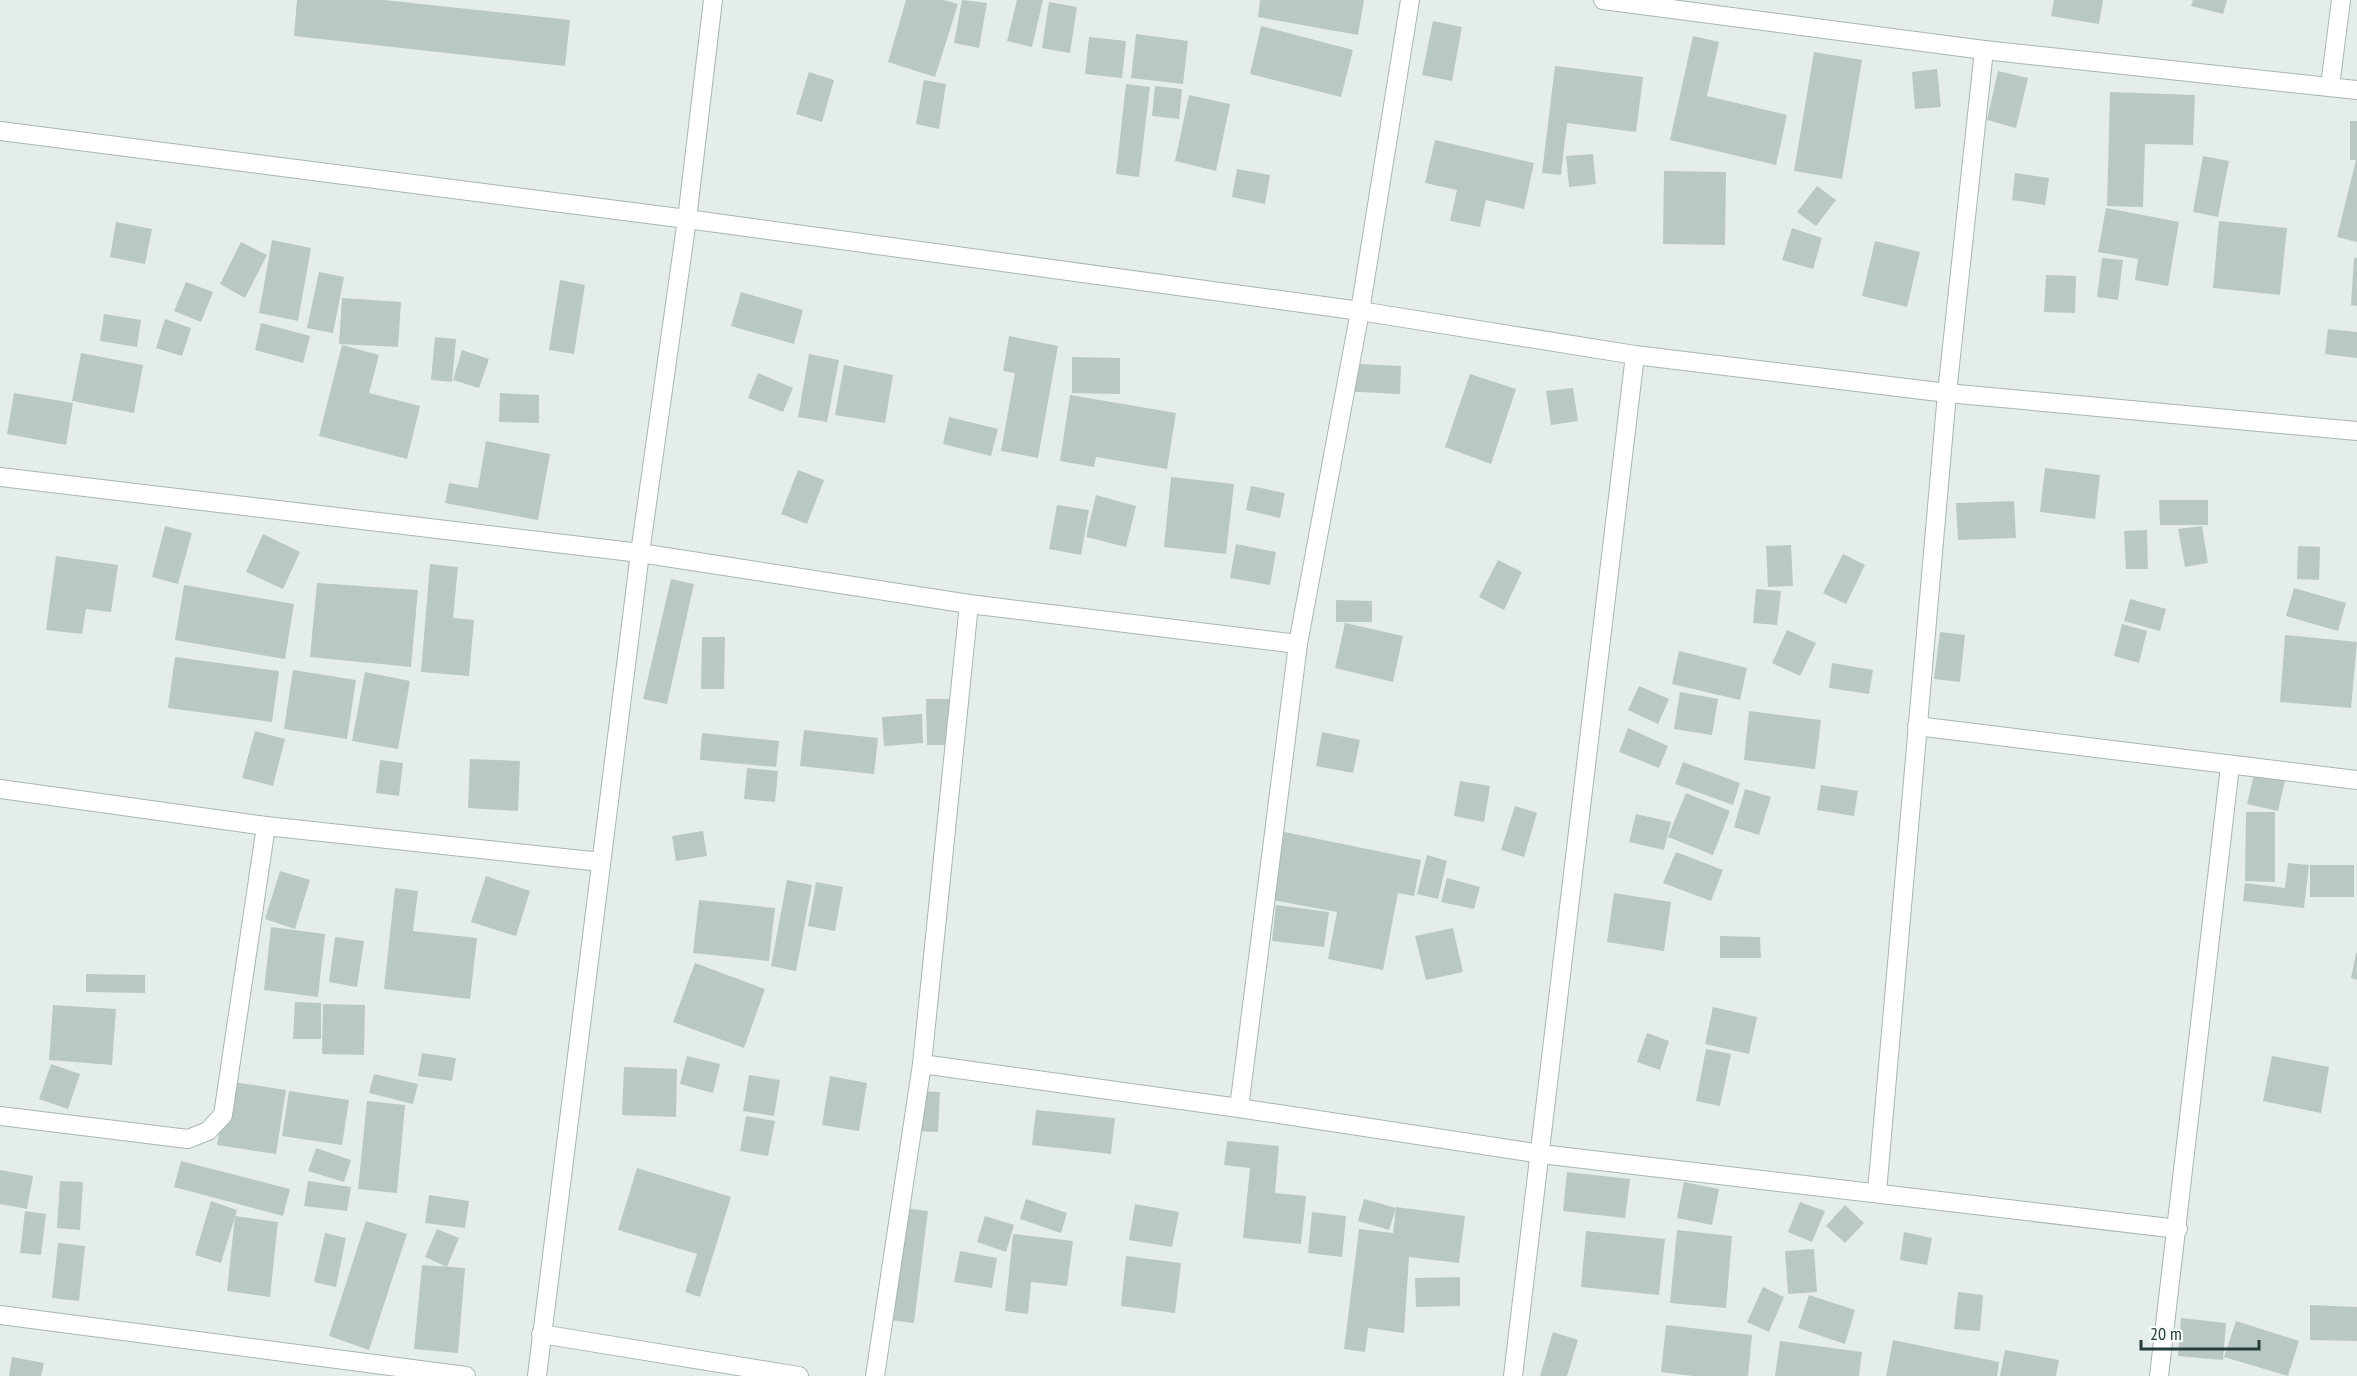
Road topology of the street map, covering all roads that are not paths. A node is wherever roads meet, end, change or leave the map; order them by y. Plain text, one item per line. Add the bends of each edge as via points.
1 (713, 0) edge
2 (1410, 0) edge
3 (1603, 0) edge
4 (2341, 0) edge
5 (1708, 6) edge
6 (1984, 50) junction
7 (2330, 86) junction
8 (2357, 90) edge
9 (0, 131) edge
10 (687, 219) junction
11 (1360, 311) junction
12 (1635, 355) junction
13 (1947, 393) junction
14 (2357, 431) edge
15 (0, 477) edge
16 (640, 553) junction
17 (969, 604) junction
18 (1298, 644) junction
19 (1917, 726) junction
20 (2230, 766) junction
21 (2357, 780) edge
22 (0, 789) edge
23 (266, 826) junction
24 (601, 862) junction
25 (922, 1064) junction
26 (1239, 1108) junction
27 (0, 1116) edge
28 (1541, 1154) junction
29 (1877, 1192) junction
30 (2178, 1229) junction
31 (0, 1316) edge
32 (541, 1334) junction
33 (466, 1376) edge
34 (537, 1376) edge
35 (799, 1376) edge
36 (875, 1376) edge
37 (1513, 1376) edge
38 (2159, 1376) edge

1 - 10 street
2 - 11 street
3 - 5 street
4 - 7 street
5 - 6 street
6 - 7 street
6 - 13 street
7 - 8 street
9 - 10 street
10 - 11 street
10 - 16 street
11 - 12 street
11 - 18 street
12 - 13 street
12 - 28 street
13 - 14 street
13 - 19 street
15 - 16 street
16 - 17 street
16 - 24 street
17 - 18 street
17 - 25 street
18 - 26 street
19 - 20 street
19 - 29 street
20 - 21 street
20 - 30 street
22 - 23 street
23 - 24 street
23 - 27 street via 223,1115 208,1131 188,1139
24 - 32 street
25 - 26 street
25 - 36 street
26 - 28 street
28 - 29 street
28 - 37 street
29 - 30 street
30 - 38 street
31 - 33 street
32 - 34 street
32 - 35 street

